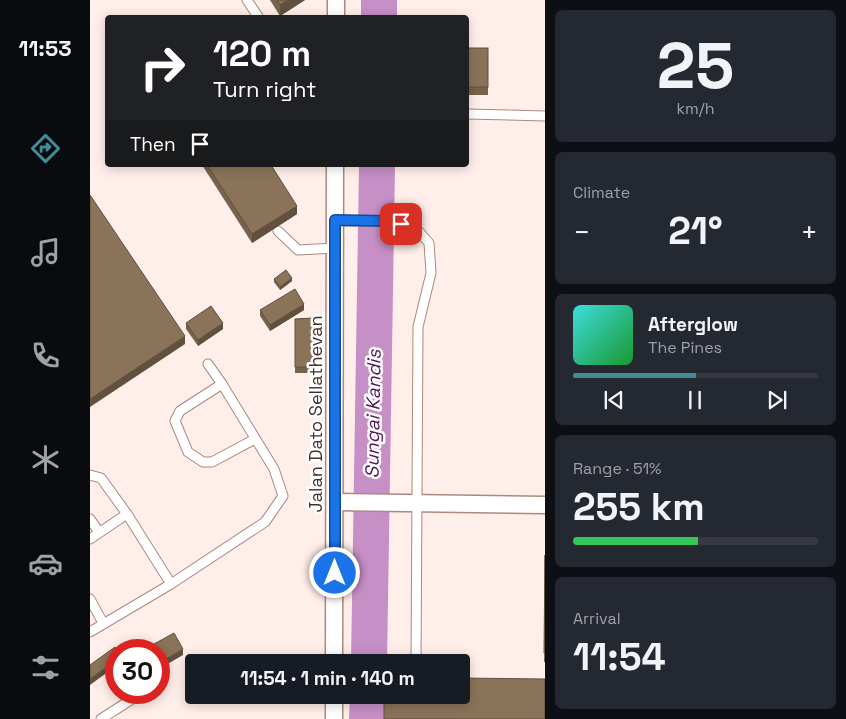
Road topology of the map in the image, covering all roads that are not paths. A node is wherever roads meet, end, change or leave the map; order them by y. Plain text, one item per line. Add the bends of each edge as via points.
1 (247, 0) edge
2 (336, 0) edge
3 (257, 15) edge
4 (336, 15) edge
5 (469, 114) edge
6 (545, 116) edge
7 (335, 167) edge
8 (335, 220) junction
9 (278, 231) edge
10 (334, 248) junction
11 (208, 364) dead end
12 (222, 384) junction
13 (255, 439) junction
14 (90, 475) edge
15 (336, 502) junction
16 (417, 503) junction
17 (545, 505) edge
18 (127, 514) junction
19 (90, 519) edge
20 (99, 532) junction
21 (90, 539) edge
22 (171, 584) junction
23 (90, 599) edge
24 (103, 623) junction
25 (90, 632) edge
26 (334, 654) edge
27 (416, 654) edge
28 (124, 704) edge
29 (334, 704) edge
30 (101, 719) edge
31 (334, 719) edge

1 - 3 lane
2 - 4 street
5 - 6 lane
7 - 8 street, Jalan Dato Sellathevan
8 - 10 street, Jalan Dato Sellathevan
8 - 16 lane via 384,221 415,227 429,243 432,273 418,327
9 - 10 lane via 298,250
10 - 15 street, Jalan Dato Sellathevan
11 - 12 lane
12 - 13 lane
12 - 13 lane via 180,411 175,421 188,452 203,462 212,462
13 - 22 lane via 274,469 283,496 265,522
14 - 18 lane via 101,478
15 - 16 street
15 - 26 street, Jalan Dato Sellathevan
16 - 17 street
16 - 27 lane
18 - 20 lane
18 - 22 lane
19 - 20 lane
20 - 21 lane
22 - 24 lane
23 - 24 lane
24 - 25 lane
28 - 30 lane
29 - 31 street

